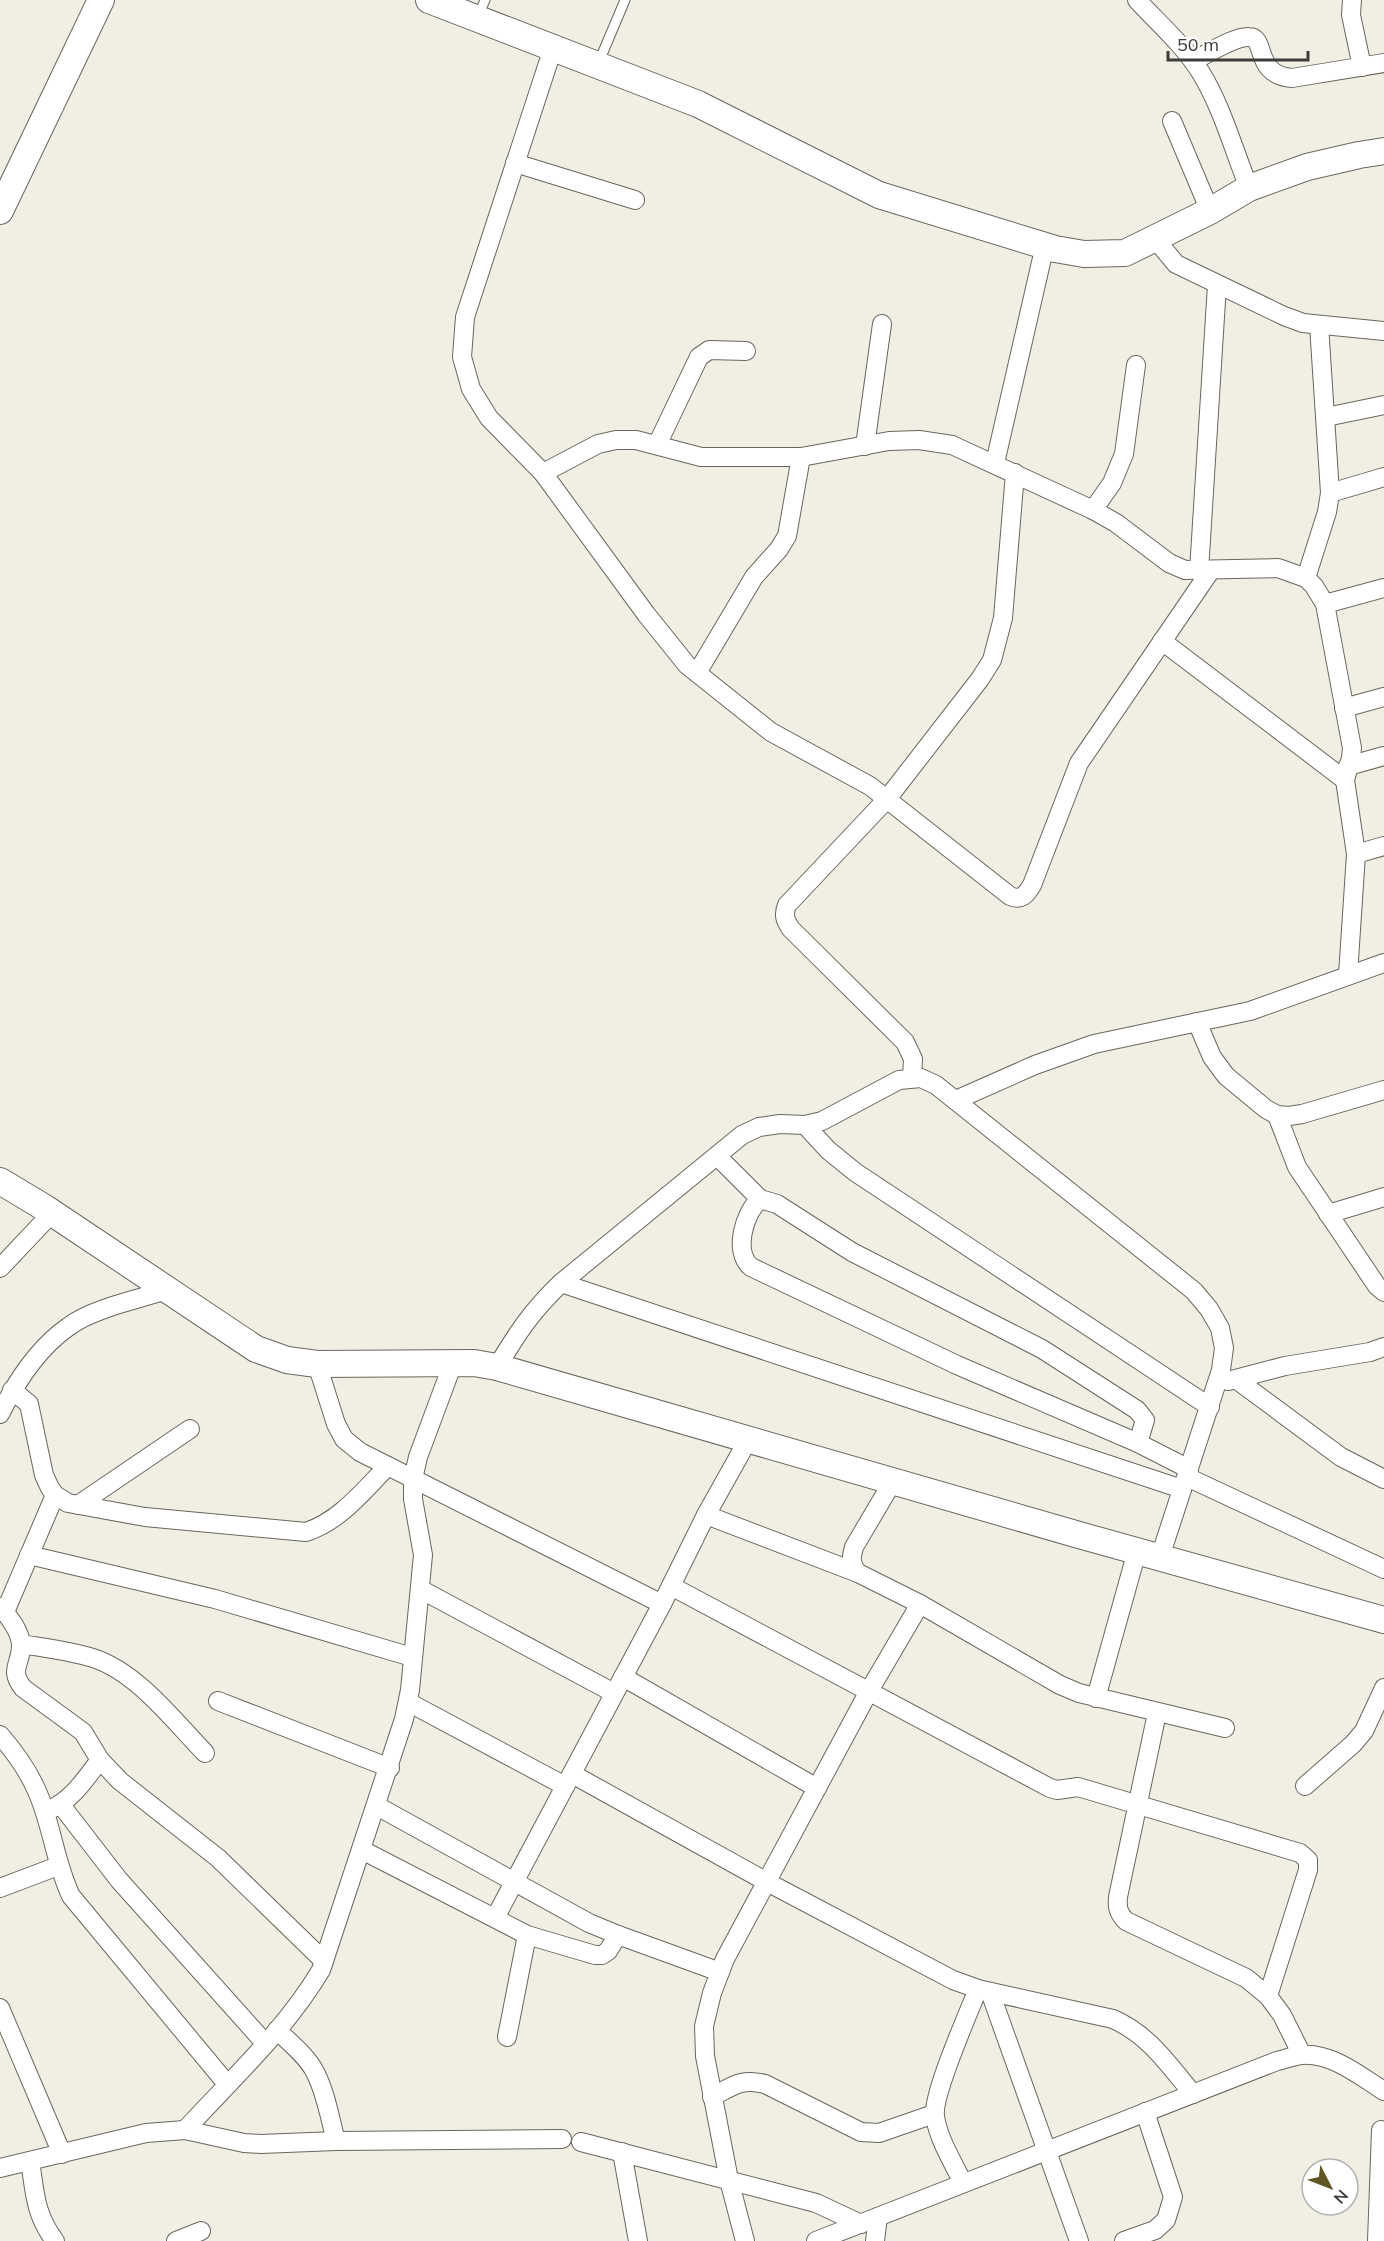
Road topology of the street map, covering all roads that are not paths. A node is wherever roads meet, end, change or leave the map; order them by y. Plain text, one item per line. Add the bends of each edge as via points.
1 (101, 0) edge
2 (429, 0) edge
3 (625, 0) edge
4 (1137, 0) edge
5 (1352, 0) edge
6 (481, 9) edge
7 (553, 48) junction
8 (1193, 62) junction
9 (1384, 63) edge
10 (598, 65) junction
11 (1362, 67) junction
12 (1172, 122) dead end
13 (1384, 151) edge
14 (515, 163) junction
15 (1249, 188) junction
16 (635, 200) dead end
17 (0, 211) edge
18 (1210, 211) junction
19 (1156, 240) junction
20 (1045, 245) junction
21 (1217, 285) junction
22 (882, 324) dead end
23 (1319, 325) junction
24 (1384, 331) edge
25 (746, 351) dead end
26 (1136, 365) dead end
27 (1384, 405) edge
28 (1326, 417) junction
29 (657, 446) junction
30 (865, 446) junction
31 (801, 457) junction
32 (995, 463) junction
33 (543, 473) junction
34 (1015, 473) junction
35 (1384, 477) edge
36 (1329, 493) junction
37 (1093, 510) junction
38 (1205, 571) junction
39 (1306, 578) junction
40 (1384, 588) edge
41 (1325, 604) junction
42 (1162, 641) junction
43 (697, 673) junction
44 (1384, 697) edge
45 (1344, 708) junction
46 (1384, 756) edge
47 (1347, 773) junction
48 (887, 799) junction
49 (1384, 846) edge
50 (1356, 854) junction
51 (1384, 963) edge
52 (1347, 975) junction
53 (1197, 1022) junction
54 (912, 1078) junction
55 (1384, 1090) edge
56 (956, 1100) junction
57 (1277, 1115) junction
58 (805, 1125) junction
59 (717, 1155) junction
60 (0, 1181) edge
61 (1384, 1197) edge
62 (760, 1199) junction
63 (52, 1213) junction
64 (1328, 1214) junction
65 (0, 1268) edge
66 (561, 1283) junction
67 (167, 1290) junction
68 (1384, 1292) edge
69 (1384, 1347) edge
70 (453, 1363) junction
71 (317, 1365) junction
72 (497, 1367) junction
73 (1237, 1380) junction
74 (1218, 1384) junction
75 (12, 1390) junction
76 (1210, 1407) junction
77 (0, 1414) edge
78 (190, 1429) dead end
79 (748, 1440) junction
80 (1138, 1443) junction
81 (388, 1466) junction
82 (1186, 1478) junction
83 (413, 1479) junction
84 (1384, 1479) edge
85 (893, 1481) junction
86 (55, 1495) junction
87 (78, 1505) junction
88 (706, 1515) junction
89 (1148, 1554) junction
90 (29, 1555) junction
91 (1384, 1569) edge
92 (858, 1573) junction
93 (671, 1586) junction
94 (420, 1588) junction
95 (662, 1604) junction
96 (920, 1604) junction
97 (2, 1609) edge
98 (1384, 1620) edge
99 (21, 1644) junction
100 (412, 1657) junction
101 (618, 1685) junction
102 (1384, 1688) edge
103 (869, 1691) junction
104 (1096, 1698) junction
105 (218, 1701) dead end
106 (408, 1702) junction
107 (1157, 1713) junction
108 (1225, 1728) dead end
109 (0, 1735) edge
110 (206, 1753) dead end
111 (100, 1760) junction
112 (390, 1768) junction
113 (568, 1780) junction
114 (1305, 1786) dead end
115 (817, 1788) junction
116 (61, 1804) junction
117 (1138, 1805) junction
118 (377, 1806) junction
119 (44, 1813) junction
120 (362, 1850) junction
121 (58, 1866) junction
122 (514, 1882) junction
123 (767, 1882) junction
124 (0, 1888) edge
125 (495, 1918) junction
126 (527, 1935) junction
127 (618, 1935) junction
128 (324, 1961) junction
129 (720, 1972) junction
130 (984, 1991) junction
131 (1268, 1996) junction
132 (0, 2008) edge
133 (271, 2036) junction
134 (507, 2037) dead end
135 (1302, 2055) junction
136 (227, 2084) junction
137 (1384, 2091) edge
138 (1193, 2094) junction
139 (712, 2097) junction
140 (1145, 2112) junction
141 (934, 2114) junction
142 (185, 2130) junction
143 (1381, 2130) dead end
144 (562, 2139) dead end
145 (336, 2141) junction
146 (581, 2142) dead end
147 (1049, 2151) junction
148 (622, 2152) junction
149 (62, 2154) junction
150 (30, 2161) junction
151 (0, 2168) edge
152 (729, 2181) junction
153 (963, 2183) junction
154 (878, 2217) junction
155 (861, 2224) junction
156 (201, 2231) dead end
157 (55, 2241) edge
158 (176, 2241) edge
159 (638, 2241) edge
160 (745, 2241) edge
161 (816, 2241) edge
162 (875, 2241) edge
163 (1079, 2241) edge
164 (1124, 2241) edge
165 (1377, 2241) edge

1 - 17 street
2 - 6 street
3 - 10 lane
4 - 8 street
5 - 11 street
6 - 7 street
7 - 10 street
7 - 14 street
8 - 11 street via 1248,36 1257,41 1265,65 1279,77
8 - 15 street via 1211,93
9 - 11 street
10 - 20 street via 698,104 879,195
12 - 18 street
13 - 15 street via 1307,168
14 - 16 street
14 - 33 street via 465,317 462,357 471,389 489,418
15 - 18 street
18 - 19 street
19 - 20 street via 1125,253 1084,254
19 - 21 street via 1176,264
20 - 32 street
21 - 23 street via 1284,316
21 - 38 street
22 - 30 street
23 - 24 street
23 - 28 street
25 - 29 street via 709,350 699,357
26 - 37 street via 1124,454 1112,483
27 - 28 street
28 - 36 street
29 - 31 street via 701,457
29 - 33 street via 636,440 598,444
30 - 31 street
30 - 32 street via 919,440 952,445
31 - 43 street via 787,536 754,577
32 - 34 street
33 - 43 street via 662,636
34 - 37 street
34 - 48 street via 1003,618 992,660
35 - 36 street
36 - 39 street via 1327,512
37 - 38 street via 1169,563 1185,570
38 - 39 street via 1278,567
38 - 42 street
39 - 41 street
40 - 41 street
41 - 45 street
42 - 47 street
42 - 48 street via 1079,763 1032,885 1022,898 1010,896
43 - 48 street via 771,732 855,777
44 - 45 street
45 - 47 street via 1352,748
46 - 47 street
47 - 50 street
48 - 54 street via 784,913 791,929 905,1042 913,1059
49 - 50 street
50 - 52 street
51 - 52 street
52 - 53 street via 1250,1011
53 - 56 street via 1094,1044
53 - 57 street via 1217,1066
54 - 56 street via 936,1085
54 - 58 street via 893,1083 844,1110
55 - 57 street via 1302,1114
56 - 74 street via 1194,1290 1220,1328 1224,1348
57 - 64 street via 1297,1167
58 - 59 street via 759,1127
58 - 76 street via 855,1172
59 - 62 street
59 - 66 street
60 - 63 street
61 - 64 street
62 - 80 street via 777,1204 852,1252 1042,1349 1137,1410 1145,1420
62 - 80 street via 747,1214 741,1250 742,1258 752,1268 957,1365
63 - 65 street
63 - 67 street
64 - 68 street
66 - 72 street via 523,1324
66 - 82 street
67 - 71 street via 256,1349
67 - 75 street via 89,1315 69,1326 34,1360
69 - 73 street via 1285,1366
70 - 71 street
70 - 72 street
70 - 83 street
71 - 81 street via 344,1438 360,1452
72 - 79 street
73 - 74 street
73 - 84 street via 1341,1457
74 - 76 street
75 - 77 street
75 - 86 street via 29,1404 44,1475
76 - 82 street
78 - 87 street
79 - 85 street
79 - 88 street
80 - 82 street
81 - 83 street
81 - 87 street via 333,1519 306,1532 145,1517
82 - 89 street
82 - 91 street
83 - 94 street via 423,1555
83 - 95 street
85 - 89 street
85 - 92 street via 854,1547 852,1565
86 - 87 street
86 - 90 street
88 - 92 street
88 - 93 street
89 - 98 street
89 - 104 street
90 - 97 street
90 - 100 street via 215,1599
92 - 96 street
93 - 95 street
93 - 103 street
94 - 100 street
94 - 101 street
95 - 101 street
96 - 103 street
96 - 104 street via 1060,1685
97 - 99 street
99 - 110 street via 93,1658 114,1667 148,1694
99 - 111 street via 17,1680 83,1732
100 - 106 street
101 - 113 street
101 - 115 street
102 - 114 street via 1364,1731
103 - 115 street
103 - 117 street via 1050,1788 1078,1787
104 - 107 street
105 - 112 street
106 - 112 street
106 - 113 street
107 - 108 street
107 - 117 street
109 - 119 street via 36,1789
111 - 116 street
111 - 128 street via 120,1781 218,1858
112 - 118 street
113 - 122 street
113 - 123 street
115 - 123 street
116 - 119 street
116 - 133 street via 119,1880
117 - 131 street via 1118,1897 1121,1915 1126,1921 1246,1978
117 - 131 street via 1300,1852 1308,1860
118 - 120 street
118 - 122 street
119 - 121 street
120 - 125 street
120 - 128 street
121 - 124 street
121 - 136 street via 71,1896
122 - 125 street
122 - 127 street
123 - 129 street
123 - 130 street via 953,1980
125 - 126 street
126 - 127 street via 595,1955 608,1951
126 - 134 street
127 - 129 street
128 - 133 street via 306,1996
129 - 139 street via 704,2026
130 - 138 street via 1113,2019 1131,2027 1151,2044
130 - 141 street via 938,2094
130 - 147 street
131 - 135 street
132 - 149 street
133 - 136 street
133 - 145 street via 305,2058 315,2071
135 - 137 street via 1324,2057
135 - 138 street
136 - 142 street
138 - 140 street
139 - 141 street via 751,2080 861,2132 879,2133
139 - 152 street
140 - 147 street
140 - 164 street via 1173,2197 1166,2220 1155,2230
141 - 153 street
142 - 145 street via 244,2143
142 - 149 street via 146,2133
143 - 165 street
144 - 145 street
146 - 148 street
147 - 153 street
147 - 163 street
148 - 152 street
148 - 159 street
149 - 150 street
150 - 151 street
150 - 157 street via 37,2210
152 - 155 street via 816,2203
152 - 160 street
153 - 154 street
154 - 155 street
154 - 162 street
155 - 161 street
156 - 158 street

